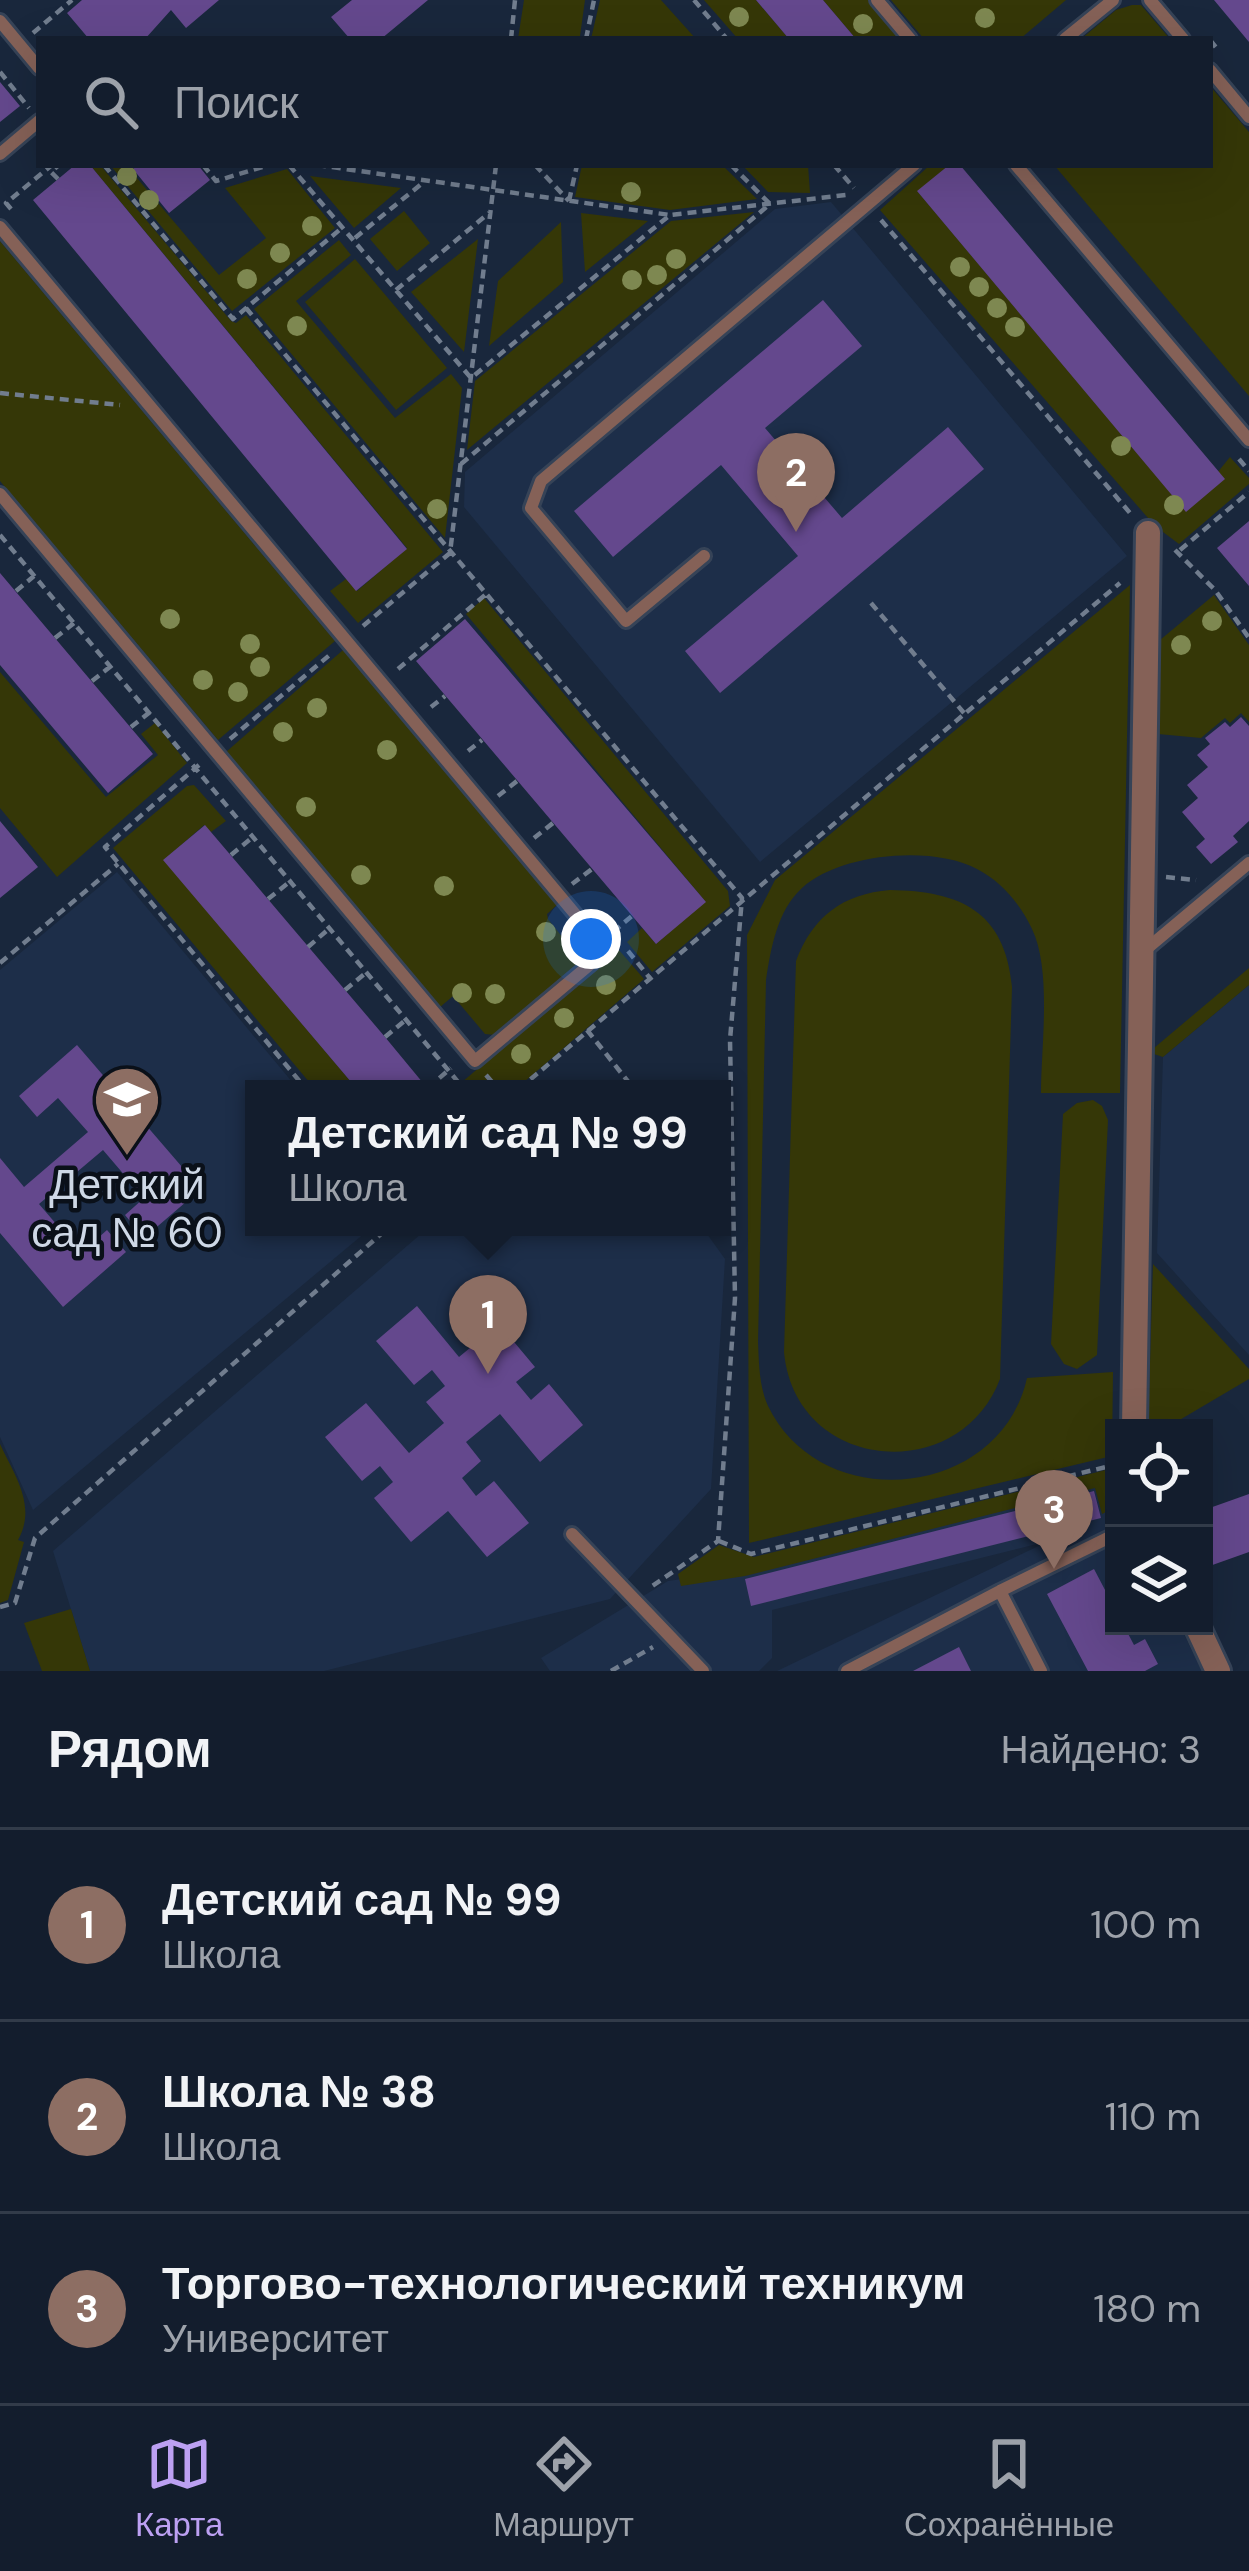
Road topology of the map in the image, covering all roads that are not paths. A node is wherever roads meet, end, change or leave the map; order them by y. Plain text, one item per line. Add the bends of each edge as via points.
1 (877, 0) edge
2 (1112, 0) edge
3 (1150, 0) edge
4 (0, 21) edge
5 (907, 36) edge
6 (1069, 36) edge
7 (1181, 36) edge
8 (36, 64) edge
9 (1213, 74) edge
10 (1249, 116) edge
11 (36, 124) edge
12 (0, 154) edge
13 (910, 168) edge
14 (1019, 168) edge
15 (0, 227) edge
16 (1249, 440) edge
17 (0, 494) edge
18 (1148, 533) road end
19 (704, 556) dead end
20 (1249, 863) edge
21 (1141, 953) junction
22 (1134, 1419) edge
23 (572, 1534) dead end
24 (1105, 1539) edge
25 (1000, 1591) junction
26 (1201, 1635) edge
27 (703, 1671) edge
28 (848, 1671) edge
29 (1041, 1671) edge
30 (1218, 1671) edge

1 - 5 lane
2 - 6 lane
3 - 7 lane
4 - 8 lane
9 - 10 lane
11 - 12 lane
13 - 19 lane via 534,495 531,508 626,621
14 - 16 lane
15 - 17 lane via 606,951 475,1061
18 - 21 street
20 - 21 lane
21 - 22 street
23 - 27 lane
24 - 25 lane
25 - 28 lane
25 - 29 lane
26 - 30 street

